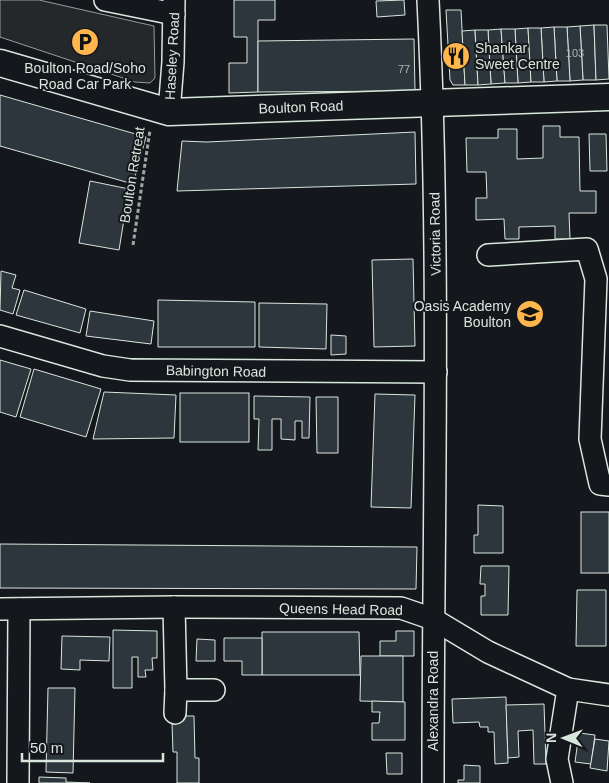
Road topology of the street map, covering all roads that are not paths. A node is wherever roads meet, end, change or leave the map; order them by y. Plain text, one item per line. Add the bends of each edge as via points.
1 (105, 0) edge
2 (428, 0) edge
3 (174, 7) edge
4 (0, 63) edge
5 (609, 97) edge
6 (433, 102) junction
7 (161, 110) junction
8 (488, 255) dead end
9 (0, 336) edge
10 (436, 372) junction
11 (609, 485) edge
12 (174, 607) junction
13 (10, 609) edge
14 (433, 619) junction
15 (568, 689) junction
16 (176, 690) junction
17 (214, 690) dead end
18 (609, 695) edge
19 (175, 713) dead end
20 (18, 783) edge
21 (433, 783) edge
22 (562, 783) edge

1 - 3 street
2 - 6 street, Victoria Road
3 - 7 street, Haseley Road via 173,62
4 - 7 main road, Boulton Road
5 - 6 main road, Boulton Road
6 - 7 main road, Boulton Road
6 - 10 street, Victoria Road
8 - 11 street via 587,249 596,279 590,439 600,484
9 - 10 street, Babington Road via 103,366 130,370
10 - 14 street, Victoria Road
12 - 13 street, Queens Head Road
12 - 14 street, Queens Head Road via 401,608
12 - 16 street
13 - 20 street
14 - 15 street, Queens Head Road via 488,652
14 - 21 street, Alexandra Road
15 - 18 street, Queens Head Road
15 - 22 street via 557,760
16 - 17 street
16 - 19 street

